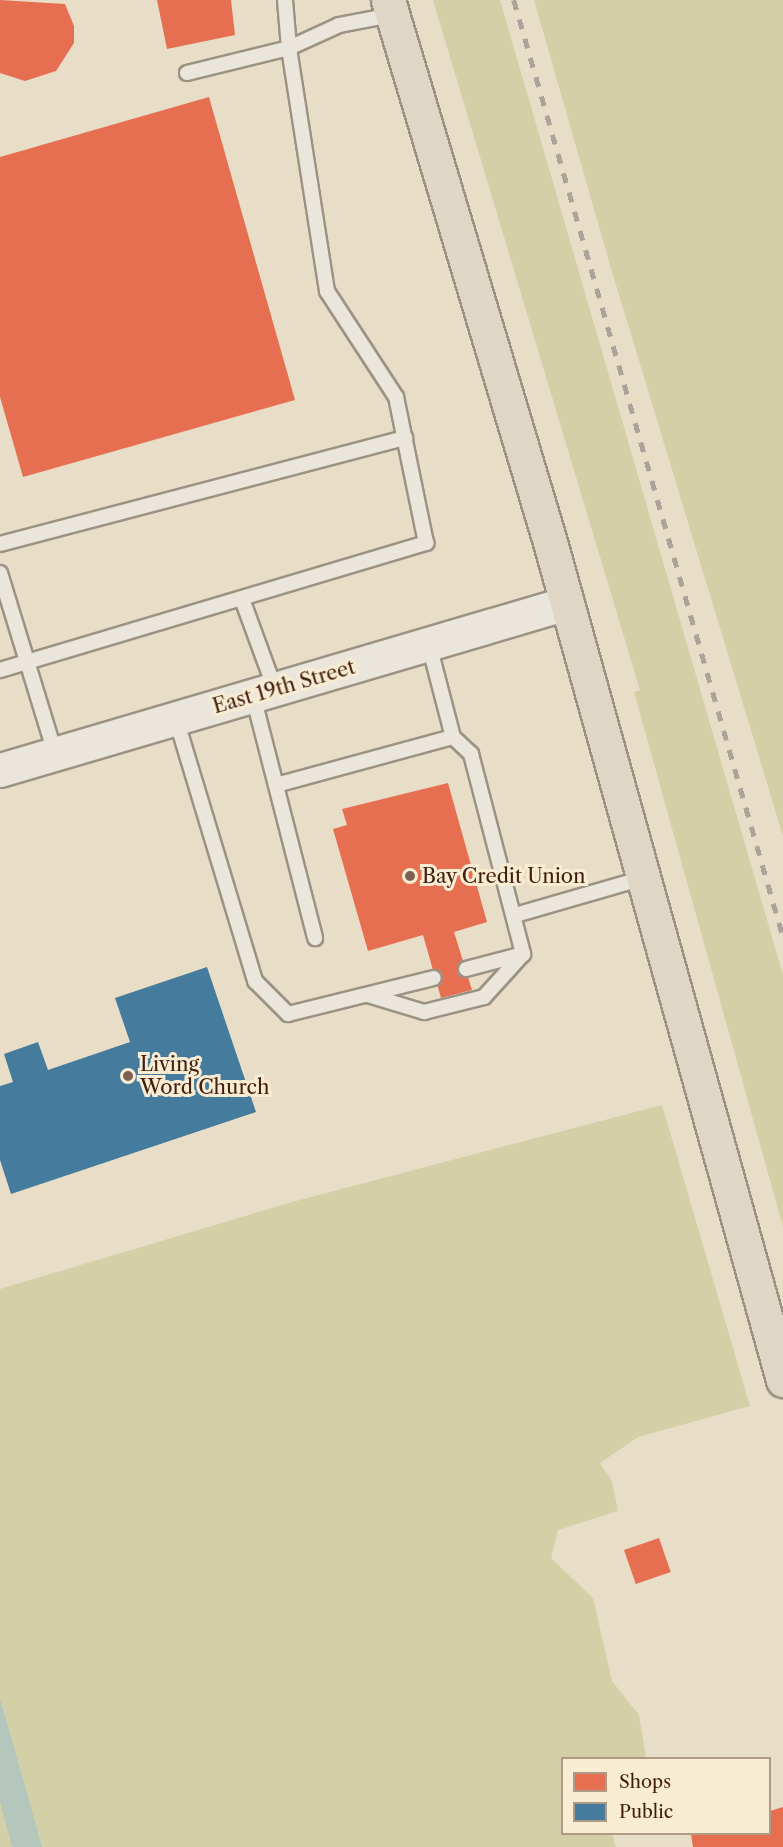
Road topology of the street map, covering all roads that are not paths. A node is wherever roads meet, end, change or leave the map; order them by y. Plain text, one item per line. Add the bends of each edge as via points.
1 (285, 0) edge
2 (390, 7) edge
3 (289, 48) junction
4 (188, 73) dead end
5 (506, 394) dead end
6 (405, 438) junction
7 (521, 448) junction
8 (0, 544) edge
9 (0, 573) edge
10 (242, 599) junction
11 (567, 603) junction
12 (429, 645) junction
13 (27, 662) junction
14 (0, 670) edge
15 (264, 692) junction
16 (176, 719) junction
17 (453, 737) junction
18 (56, 753) junction
19 (0, 770) edge
20 (276, 785) junction
21 (644, 878) junction
22 (515, 915) junction
23 (315, 938) dead end
24 (523, 954) junction
25 (466, 969) dead end
26 (434, 978) dead end
27 (366, 994) junction
28 (783, 1380) edge

1 - 3 lane
2 - 3 lane
2 - 7 highway
3 - 4 lane
3 - 6 lane via 327,291 396,397
5 - 7 highway
6 - 8 lane
6 - 10 lane via 426,543
7 - 11 highway
9 - 13 lane
10 - 13 lane
10 - 15 lane
11 - 12 main road, East 19th Street
11 - 21 highway
12 - 15 main road, East 19th Street
12 - 17 lane
13 - 14 lane
13 - 18 lane
15 - 16 main road, East 19th Street
15 - 20 lane
16 - 18 main road, East 19th Street
16 - 27 lane via 255,981 288,1014
17 - 20 lane
17 - 22 lane via 471,754
18 - 19 main road, East 19th Street
20 - 23 lane
21 - 22 lane
21 - 28 highway
22 - 24 lane
24 - 25 lane
24 - 27 lane via 484,997 424,1012
26 - 27 lane

